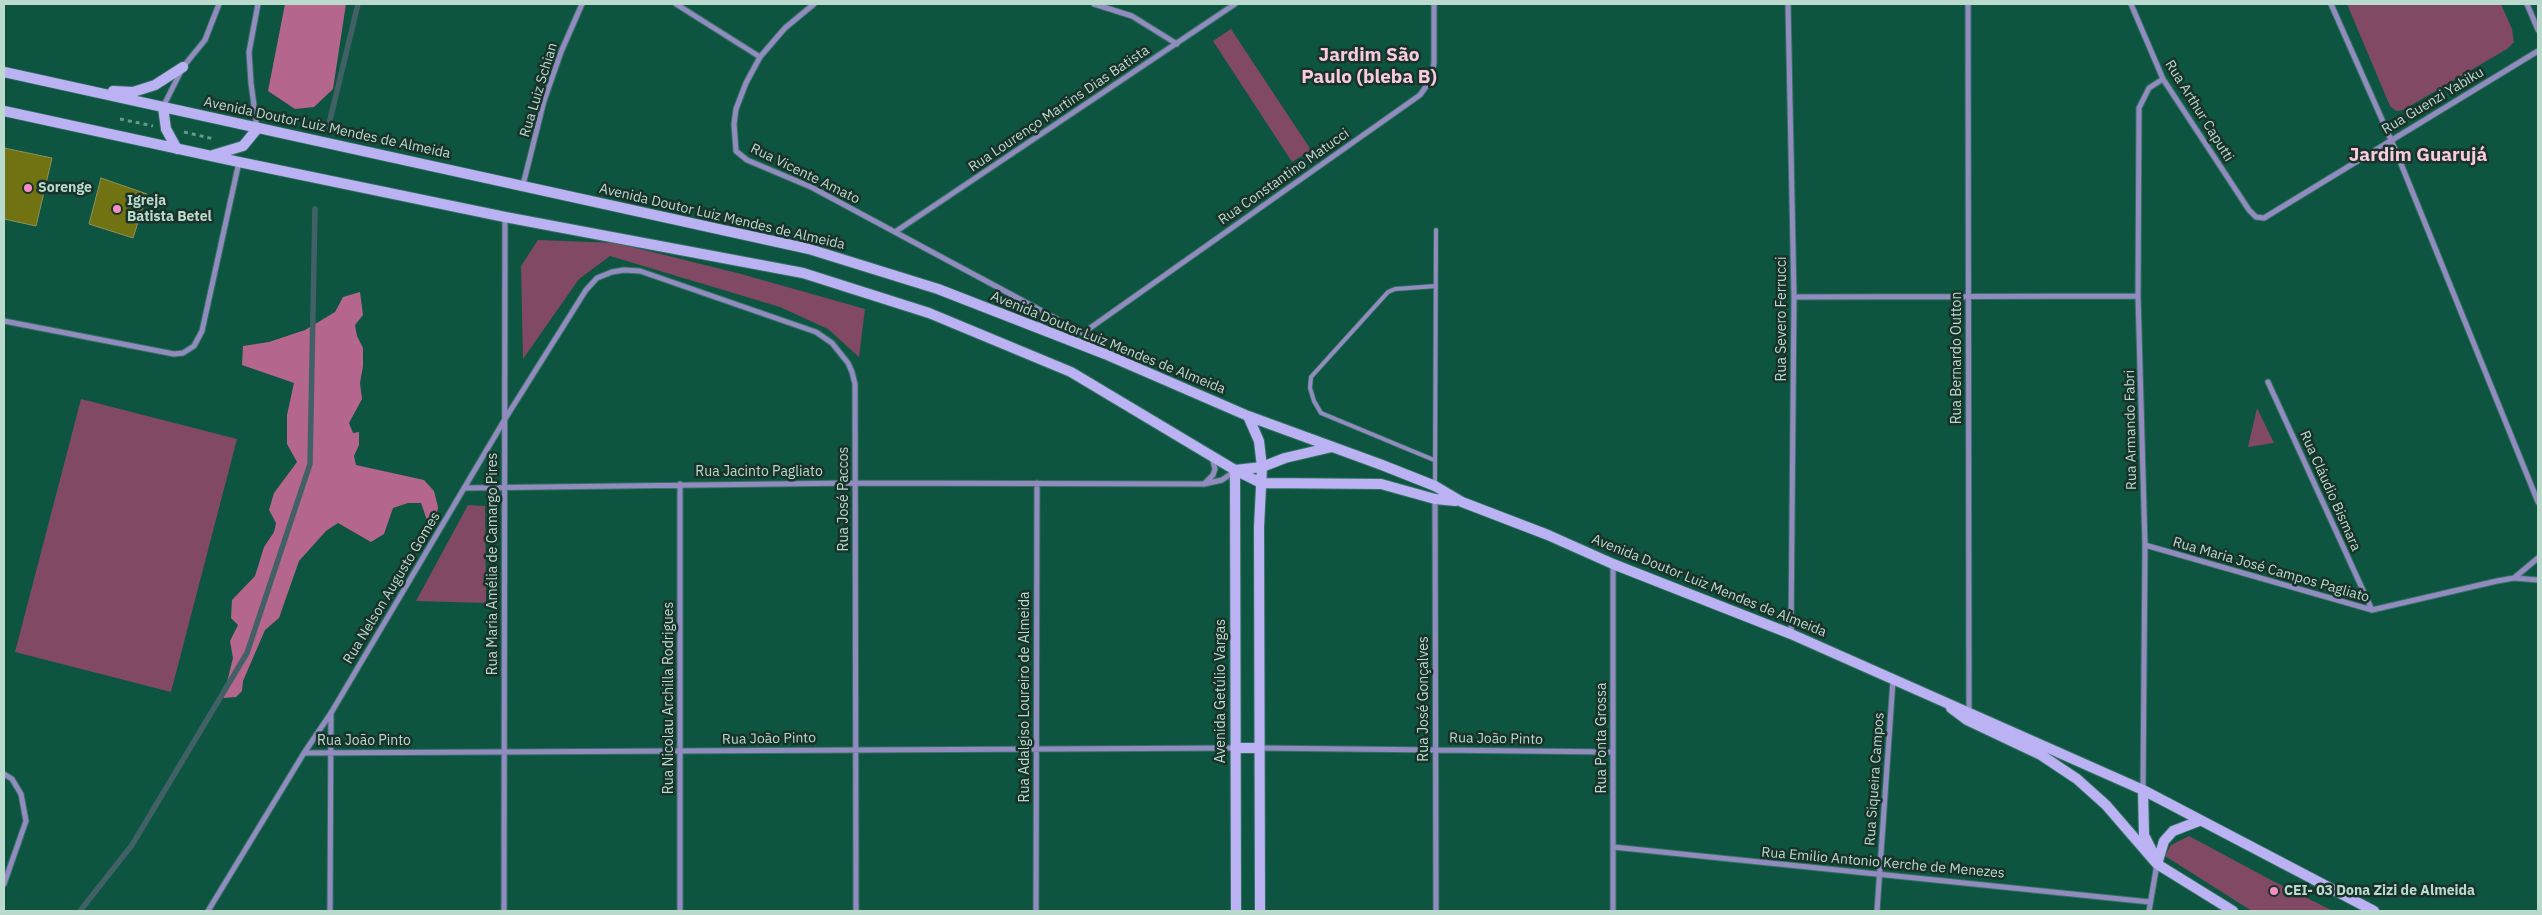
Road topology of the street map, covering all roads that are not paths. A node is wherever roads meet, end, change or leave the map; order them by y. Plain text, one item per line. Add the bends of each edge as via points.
1 (219, 4) edge
2 (258, 4) edge
3 (582, 4) edge
4 (676, 4) edge
5 (814, 4) edge
6 (1094, 4) edge
7 (1235, 4) edge
8 (1434, 4) edge
9 (1788, 4) edge
10 (1968, 4) edge
11 (2131, 4) edge
12 (2332, 4) edge
13 (2527, 4) edge
14 (2538, 30) edge
15 (1177, 44) junction
16 (2538, 51) edge
17 (760, 57) junction
18 (183, 67) junction
19 (4, 72) edge
20 (2164, 79) junction
21 (93, 91) junction
22 (163, 108) junction
23 (4, 111) edge
24 (257, 129) junction
25 (2391, 139) junction
26 (177, 148) junction
27 (209, 156) junction
28 (239, 162) junction
29 (523, 184) junction
30 (505, 217) junction
31 (2264, 218) joint
32 (1436, 230) dead end
33 (895, 232) junction
34 (597, 278) joint
35 (1436, 286) junction
36 (2138, 296) junction
37 (1794, 297) junction
38 (1968, 297) junction
39 (1046, 313) junction
40 (4, 321) edge
41 (1038, 328) junction
42 (1083, 333) junction
43 (1105, 354) junction
44 (2268, 382) dead end
45 (1248, 416) junction
46 (504, 419) junction
47 (1332, 447) junction
48 (1211, 456) junction
49 (1434, 460) junction
50 (1262, 467) junction
51 (1235, 470) junction
52 (854, 483) junction
53 (1037, 483) junction
54 (1261, 483) junction
55 (680, 484) junction
56 (1204, 484) junction
57 (1435, 486) junction
58 (464, 488) junction
59 (504, 488) junction
60 (1435, 498) junction
61 (1462, 502) junction
62 (2538, 502) edge
63 (2145, 545) junction
64 (2538, 558) edge
65 (1613, 564) junction
66 (2514, 578) junction
67 (2538, 580) edge
68 (2372, 610) junction
69 (1791, 634) junction
70 (1893, 679) junction
71 (331, 713) junction
72 (1968, 716) junction
73 (1235, 748) junction
74 (1259, 748) junction
75 (856, 749) junction
76 (1037, 749) junction
77 (1436, 750) junction
78 (680, 751) junction
79 (332, 752) junction
80 (504, 752) junction
81 (1613, 752) junction
82 (304, 753) junction
83 (4, 774) edge
84 (2144, 790) junction
85 (2199, 821) junction
86 (1613, 847) junction
87 (2157, 864) junction
88 (1879, 874) junction
89 (4, 884) edge
90 (2150, 902) junction
91 (208, 911) edge
92 (330, 911) edge
93 (504, 911) edge
94 (680, 911) edge
95 (856, 911) edge
96 (1036, 911) edge
97 (1236, 911) edge
98 (1260, 911) edge
99 (1436, 911) edge
100 (1613, 911) edge
101 (1876, 911) edge
102 (2149, 911) edge
103 (2233, 911) edge
104 (2374, 911) edge

1 - 18 street via 205,40
2 - 24 street via 249,52
3 - 29 street, Rua Luiz Schian via 544,101
4 - 17 street
5 - 17 street, Rua Vicente Amato via 785,28
6 - 15 street via 1132,16
7 - 15 street, Rua Lourenço Martins Dias Batista
8 - 42 street, Rua Constantino Matucci via 1434,63 1430,81 1420,95
9 - 37 street, Rua Severo Ferrucci
10 - 38 street, Rua Bernardo Outton
11 - 20 street, Rua Arthur Caputti
12 - 25 street
13 - 14 street
15 - 33 street, Rua Lourenço Martins Dias Batista
16 - 25 street, Rua Guenzi Yabiku
17 - 33 street, Rua Vicente Amato via 736,109 736,152 746,160 811,187
18 - 21 main road via 155,85 133,92
18 - 22 street
19 - 21 main road, Avenida Doutor Luiz Mendes de Almeida
20 - 31 street, Rua Arthur Caputti via 2248,210 2256,217
20 - 36 street, Rua Armando Fabri via 2149,88 2139,108
21 - 22 main road, Avenida Doutor Luiz Mendes de Almeida
22 - 24 main road, Avenida Doutor Luiz Mendes de Almeida
22 - 26 main road via 166,128
23 - 26 main road, Avenida Doutor Luiz Mendes de Almeida
24 - 27 main road via 243,146
24 - 29 main road, Avenida Doutor Luiz Mendes de Almeida
25 - 31 street, Rua Guenzi Yabiku
25 - 62 street
26 - 27 main road, Avenida Doutor Luiz Mendes de Almeida
27 - 28 main road, Avenida Doutor Luiz Mendes de Almeida
28 - 30 main road, Avenida Doutor Luiz Mendes de Almeida
28 - 40 street via 202,332 194,346 174,354
29 - 41 main road, Avenida Doutor Luiz Mendes de Almeida via 809,249 938,290
30 - 46 street, Rua Maria Amélia de Camargo Pires
30 - 48 main road, Avenida Doutor Luiz Mendes de Almeida via 803,273 929,313 1071,372
32 - 35 lane
33 - 39 street, Rua Vicente Amato
34 - 46 street, Rua Nelson Augusto Gomes via 586,290
34 - 52 street, Rua José Paccos via 612,272 640,272 824,337 848,363 855,384
35 - 49 lane
35 - 49 lane via 1388,292 1311,377 1310,388 1321,413
36 - 38 street
36 - 63 street, Rua Armando Fabri
37 - 38 street
37 - 69 street, Rua Severo Ferrucci
38 - 72 street, Rua Bernardo Outton
39 - 41 street
39 - 42 street, Rua Vicente Amato
41 - 43 main road, Avenida Doutor Luiz Mendes de Almeida
42 - 43 street, Rua Vicente Amato
43 - 45 main road, Avenida Doutor Luiz Mendes de Almeida
44 - 68 street, Rua Cláudio Bismara
45 - 47 main road, Avenida Doutor Luiz Mendes de Almeida
45 - 50 main road via 1259,441
46 - 58 street, Rua Nelson Augusto Gomes
46 - 59 street, Rua Maria Amélia de Camargo Pires
47 - 50 main road
47 - 57 main road, Avenida Doutor Luiz Mendes de Almeida
48 - 51 main road, Avenida Doutor Luiz Mendes de Almeida
48 - 56 street via 1215,469 1213,476
49 - 57 lane
50 - 51 main road
50 - 54 main road
51 - 54 main road, Avenida Doutor Luiz Mendes de Almeida
51 - 56 street, Rua Jacinto Pagliato via 1222,480
51 - 73 main road, Avenida Getúlio Vargas
52 - 53 street, Rua Jacinto Pagliato
52 - 55 street, Rua Jacinto Pagliato
52 - 75 street, Rua José Paccos
53 - 56 street, Rua Jacinto Pagliato
53 - 76 street, Rua Adalgiso Loureiro de Almeida
54 - 60 main road, Avenida Doutor Luiz Mendes de Almeida via 1381,484
54 - 74 main road
55 - 59 street, Rua Jacinto Pagliato
55 - 78 street, Rua Nicolau Archilla Rodrigues
57 - 60 street, Rua José Gonçalves
57 - 61 main road, Avenida Doutor Luiz Mendes de Almeida
58 - 59 street, Rua Jacinto Pagliato
58 - 71 street, Rua Nelson Augusto Gomes
59 - 80 street, Rua Maria Amélia de Camargo Pires
60 - 61 main road, Avenida Doutor Luiz Mendes de Almeida
60 - 77 street, Rua José Gonçalves
61 - 65 main road, Avenida Doutor Luiz Mendes de Almeida via 1548,534
63 - 68 street, Rua Maria José Campos Pagliato
63 - 84 street, Rua Armando Fabri
64 - 66 street
65 - 69 main road, Avenida Doutor Luiz Mendes de Almeida
65 - 81 street, Rua Ponta Grossa
66 - 67 street, Rua Maria José Campos Pagliato
66 - 68 street, Rua Maria José Campos Pagliato
69 - 70 main road, Avenida Doutor Luiz Mendes de Almeida
70 - 72 main road, Avenida Doutor Luiz Mendes de Almeida
70 - 88 street, Rua Siqueira Campos
71 - 79 street
71 - 82 street, Rua Nelson Augusto Gomes
72 - 84 main road, Avenida Doutor Luiz Mendes de Almeida
72 - 87 main road, Avenida Doutor Luiz Mendes de Almeida via 2041,755 2077,779 2106,805
73 - 74 main road
73 - 76 street, Rua João Pinto
73 - 97 main road, Avenida Getúlio Vargas
74 - 77 street, Rua João Pinto
74 - 98 main road
75 - 76 street, Rua João Pinto
75 - 78 street, Rua João Pinto
75 - 95 street, Rua José Paccos
76 - 96 street, Rua Adalgiso Loureiro de Almeida
77 - 81 street, Rua João Pinto
77 - 99 street, Rua José Gonçalves
78 - 80 street, Rua João Pinto
78 - 94 street, Rua Nicolau Archilla Rodrigues
79 - 80 street, Rua João Pinto
79 - 82 street, Rua João Pinto
79 - 92 street
80 - 93 street, Rua Maria Amélia de Camargo Pires
81 - 86 street, Rua Ponta Grossa
82 - 91 street, Rua Nelson Augusto Gomes
83 - 89 street via 12,779 21,794 26,821
84 - 85 main road, Avenida Doutor Luiz Mendes de Almeida
84 - 87 main road via 2144,835
85 - 87 main road via 2173,830 2164,842
85 - 104 main road, Avenida Doutor Luiz Mendes de Almeida
86 - 88 street, Rua Emilio Antonio Kerche de Menezes
86 - 100 street, Rua Ponta Grossa
87 - 90 street
87 - 103 main road, Avenida Doutor Luiz Mendes de Almeida
88 - 90 street, Rua Emilio Antonio Kerche de Menezes
88 - 101 street, Rua Siqueira Campos
90 - 102 street

